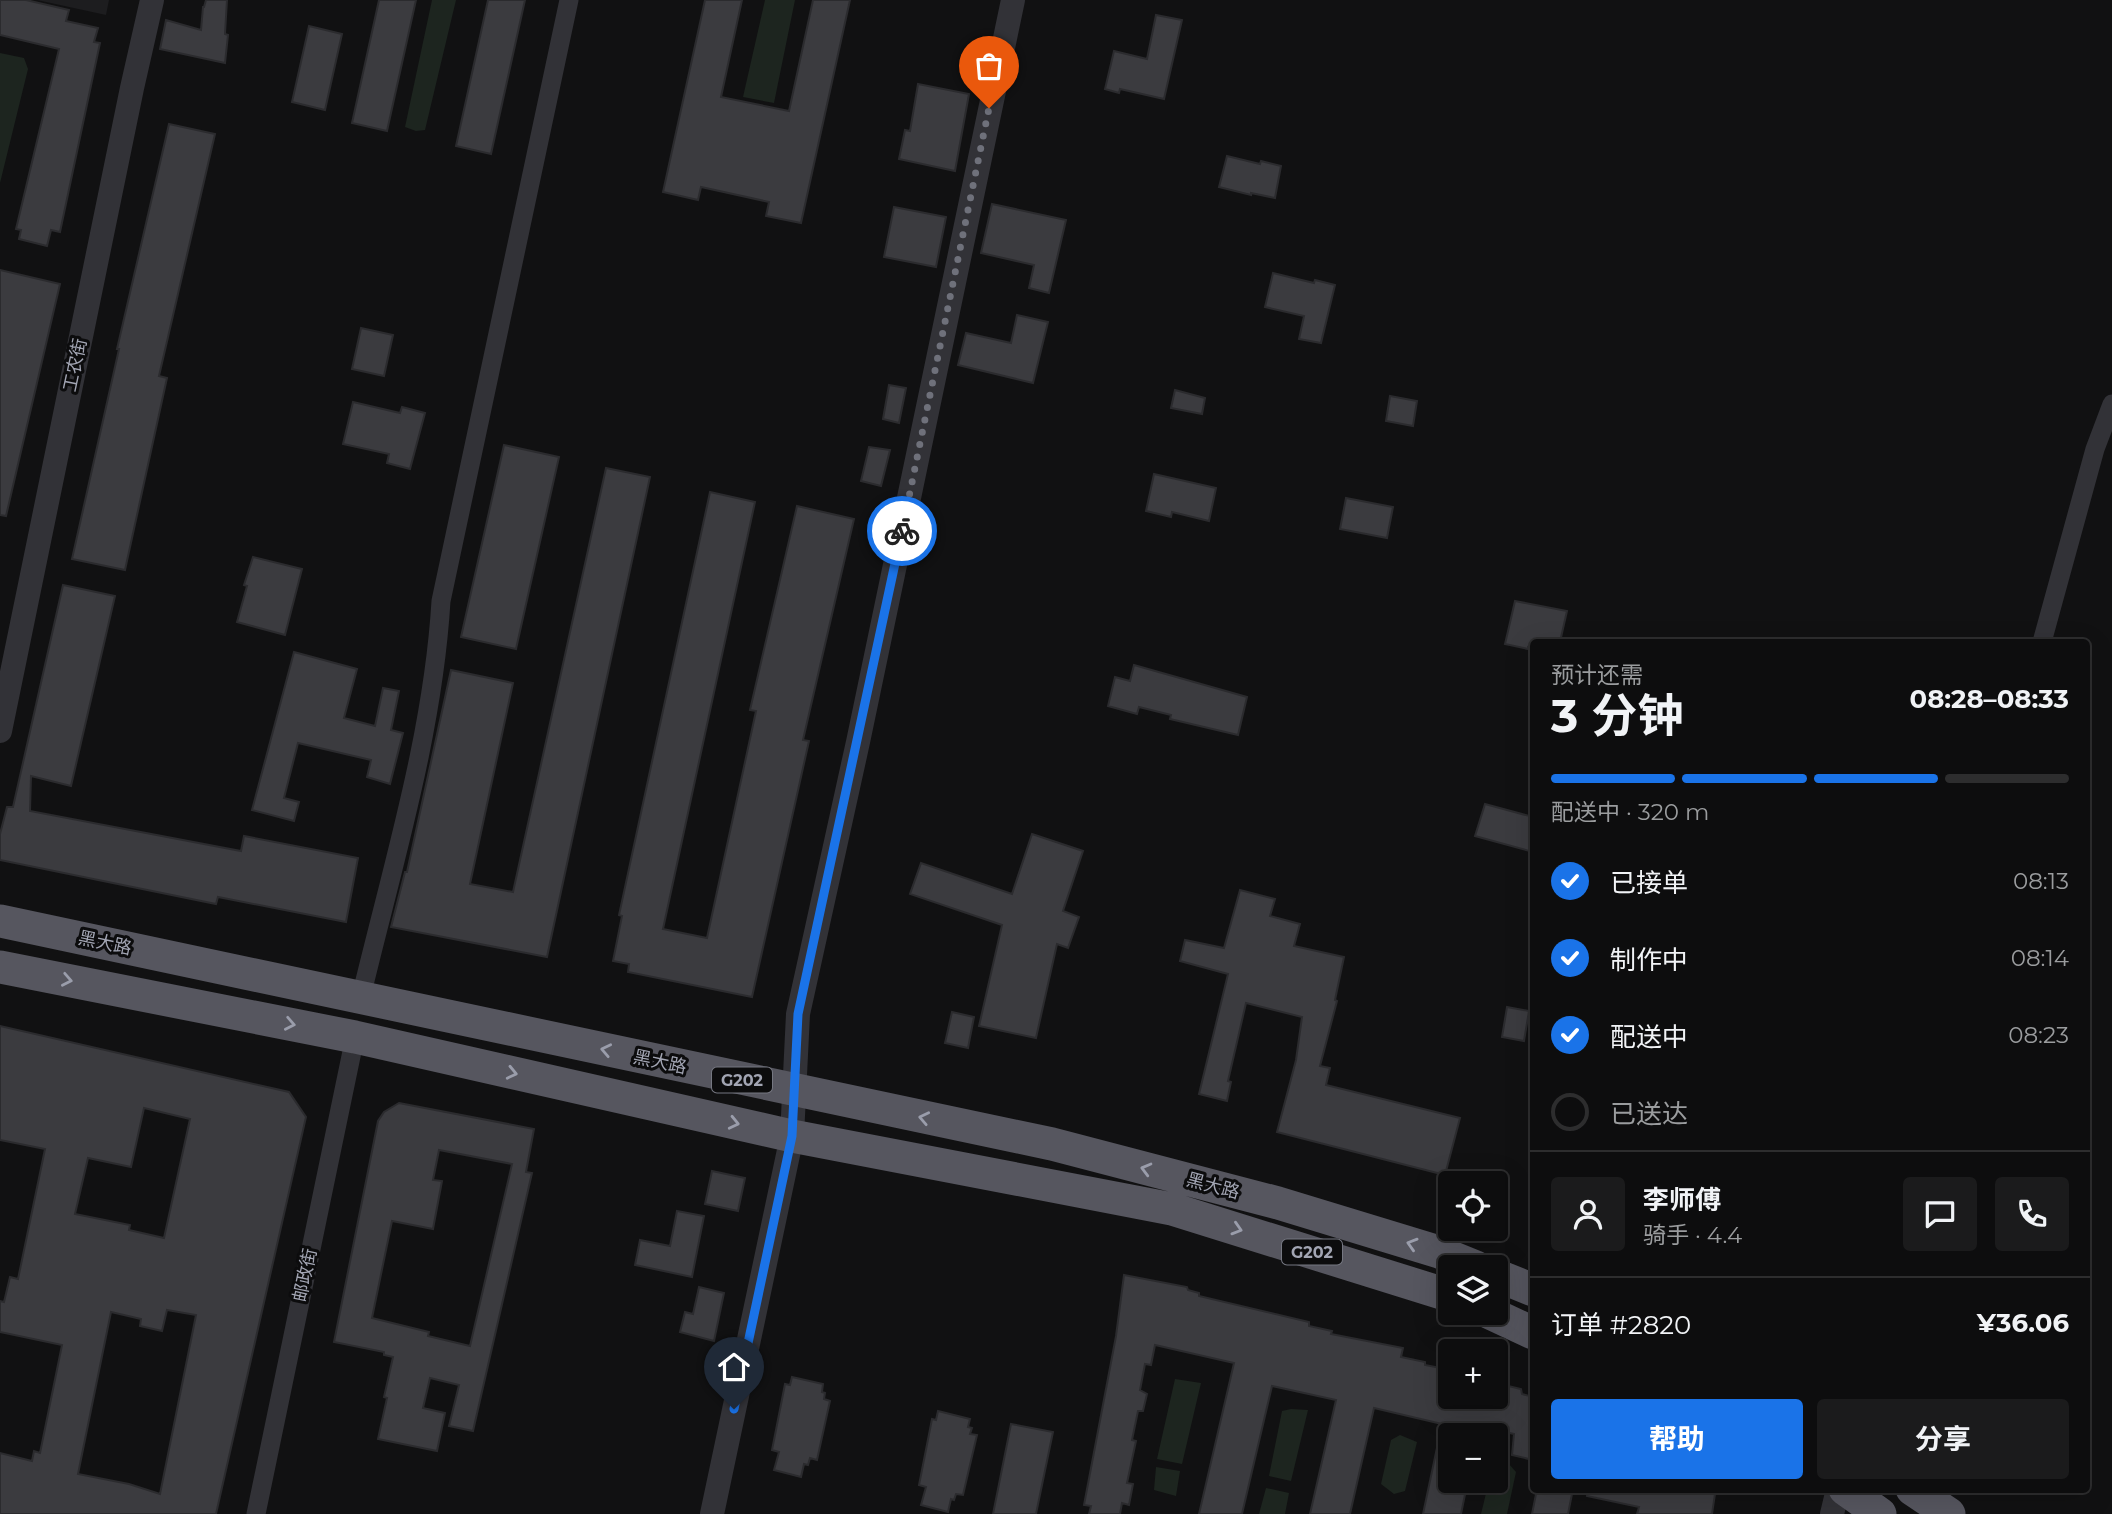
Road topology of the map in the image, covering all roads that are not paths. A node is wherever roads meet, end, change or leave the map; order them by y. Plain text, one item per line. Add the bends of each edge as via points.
1 (152, 0) edge
2 (569, 0) edge
3 (1013, 0) edge
4 (2112, 404) edge
5 (2043, 639) edge
6 (0, 731) edge
7 (0, 921) edge
8 (0, 967) edge
9 (361, 997) junction
10 (355, 1037) junction
11 (793, 1090) junction
12 (792, 1136) junction
13 (1446, 1255) edge
14 (1508, 1280) edge
15 (1530, 1289) edge
16 (1438, 1292) edge
17 (1508, 1321) edge
18 (1530, 1331) edge
19 (1837, 1493) edge
20 (1851, 1493) edge
21 (1918, 1493) edge
22 (257, 1514) edge
23 (712, 1514) edge
24 (1832, 1514) edge
25 (1880, 1514) edge
26 (1949, 1514) edge

1 - 6 street, 工农街
2 - 9 street via 441,601 426,724
3 - 11 street via 798,1014
4 - 5 street via 2095,449
7 - 9 highway, 黑大路 / G202
8 -> 10 highway, 黑大路 / G202
11 -> 9 highway, 黑大路 / G202
10 -> 12 highway, 黑大路 / G202
10 - 22 street, 邮政街
11 - 12 street
13 -> 11 highway, 黑大路 / G202 via 1278,1203 1052,1144
12 -> 16 highway, 黑大路 / G202 via 1172,1209
12 - 23 street
14 - 15 highway
17 - 18 highway
19 - 24 street
20 - 25 highway
21 - 26 highway

